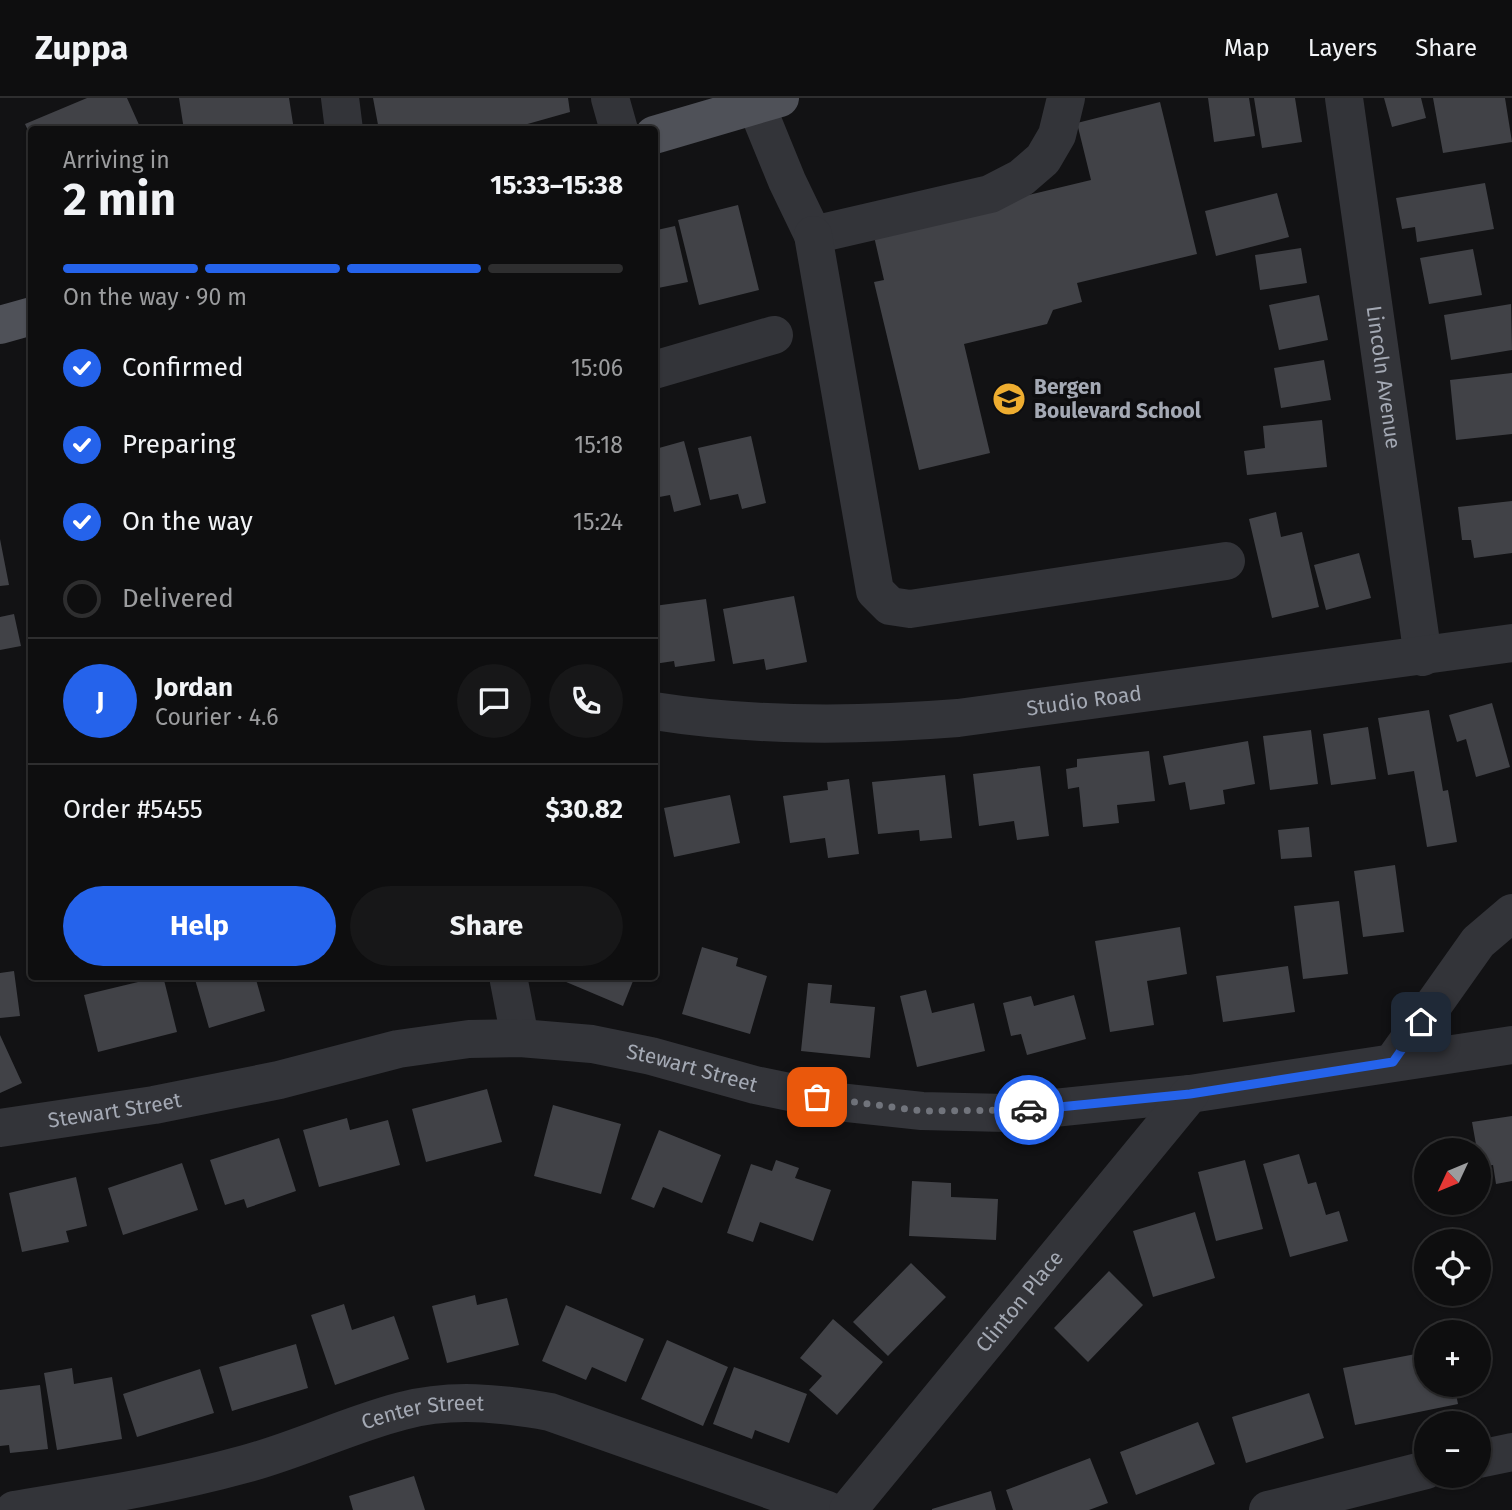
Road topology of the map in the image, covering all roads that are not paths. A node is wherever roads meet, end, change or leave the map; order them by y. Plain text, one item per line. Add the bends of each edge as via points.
1 (340, 98) edge
2 (611, 98) edge
3 (1066, 98) edge
4 (1344, 98) edge
5 (768, 101) edge
6 (716, 107) edge
7 (344, 126) edge
8 (618, 126) edge
9 (658, 133) edge
10 (813, 235) junction
11 (28, 317) edge
12 (0, 325) edge
13 (774, 335) dead end
14 (658, 369) edge
15 (1226, 561) dead end
16 (1512, 643) edge
17 (1423, 657) junction
18 (658, 711) edge
19 (1512, 913) edge
20 (509, 980) edge
21 (520, 1038) junction
22 (1512, 1045) edge
23 (1393, 1062) junction
24 (1190, 1094) junction
25 (0, 1128) edge
26 (1512, 1452) edge
27 (1491, 1456) edge
28 (1414, 1473) edge
29 (14, 1510) edge
30 (827, 1510) edge
31 (848, 1510) edge
32 (1268, 1510) edge

1 - 7 street
2 - 8 street
3 - 10 street via 1057,135 1043,159 1021,178 990,194
4 - 17 street, Lincoln Avenue
5 - 6 main road
5 - 10 street via 787,181
6 - 9 main road
10 - 15 street via 875,591 890,606 910,608
11 - 12 main road
13 - 14 street
16 - 17 street, Studio Road
17 - 18 street, Studio Road via 958,718 888,723 770,723
19 - 23 street via 1478,942
20 - 21 street
21 - 24 street, Stewart Street via 592,1044 838,1102 922,1111 1006,1113
21 - 25 street, Stewart Street via 398,1049 279,1080 154,1105
22 - 23 street, Stewart Street
23 - 24 street, Stewart Street
24 - 31 street, Clinton Place
26 - 27 street
28 - 32 street
29 - 30 street, Center Street via 185,1480 274,1457 402,1411 453,1403 504,1404 550,1412

